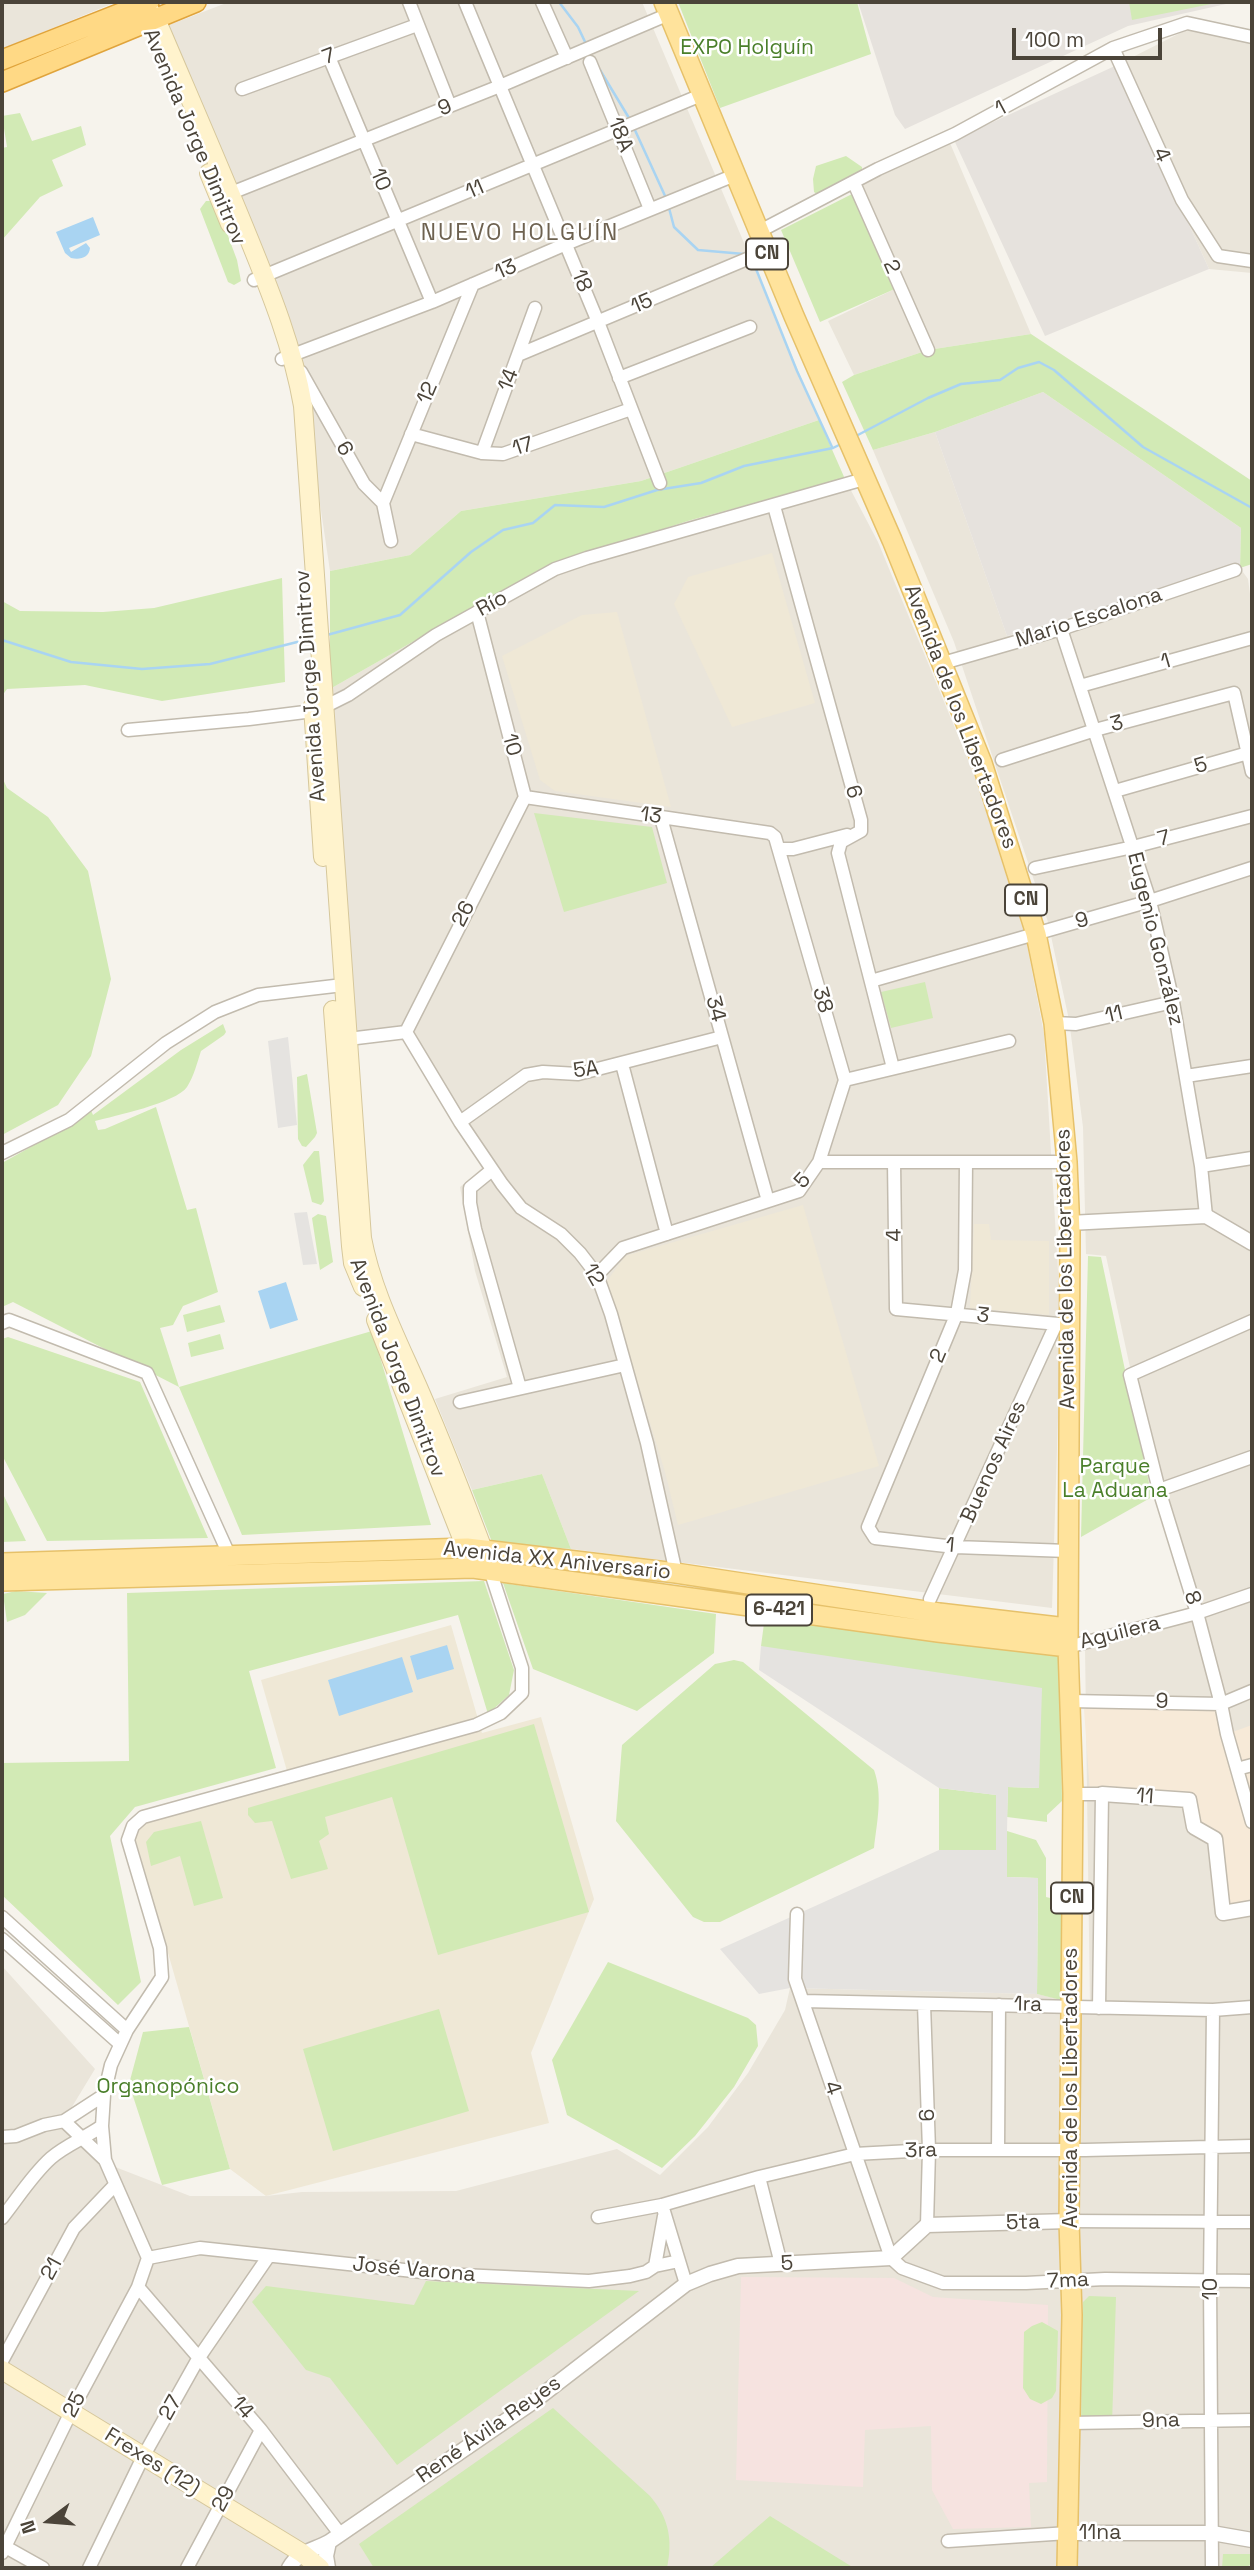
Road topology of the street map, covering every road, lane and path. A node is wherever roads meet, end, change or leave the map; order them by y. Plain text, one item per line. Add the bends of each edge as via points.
1 (196, 2) edge
2 (409, 2) edge
3 (465, 2) edge
4 (542, 2) edge
5 (666, 8) edge
6 (149, 12) edge
7 (417, 24) junction
8 (1252, 37) edge
9 (1113, 48) junction
10 (329, 57) junction
11 (567, 58) junction
12 (2, 60) edge
13 (590, 62) dead end
14 (2, 82) edge
15 (500, 86) junction
16 (242, 89) dead end
17 (694, 98) dead end
18 (450, 106) junction
19 (617, 130) junction
20 (363, 140) junction
21 (533, 165) junction
22 (730, 177) dead end
23 (855, 183) junction
24 (225, 196) junction
25 (650, 209) junction
26 (397, 222) junction
27 (758, 232) junction
28 (566, 244) junction
29 (766, 251) junction
30 (1252, 261) edge
31 (259, 279) junction
32 (473, 284) junction
33 (432, 302) junction
34 (535, 308) dead end
35 (598, 323) junction
36 (750, 327) dead end
37 (928, 350) dead end
38 (518, 355) junction
39 (287, 358) junction
40 (620, 378) junction
41 (631, 409) junction
42 (411, 434) junction
43 (482, 453) junction
44 (864, 479) junction
45 (660, 484) dead end
46 (383, 503) junction
47 (774, 506) junction
48 (391, 541) dead end
49 (1234, 570) dead end
50 (477, 612) junction
51 (1061, 629) junction
52 (1252, 638) edge
53 (943, 663) junction
54 (1080, 686) junction
55 (319, 709) junction
56 (128, 730) dead end
57 (1095, 730) junction
58 (1248, 753) junction
59 (1002, 760) dead end
60 (1252, 772) edge
61 (1115, 791) junction
62 (525, 797) junction
63 (1252, 816) edge
64 (661, 818) junction
65 (861, 831) junction
66 (777, 843) junction
67 (1133, 847) junction
68 (1035, 868) dead end
69 (1252, 868) edge
70 (1150, 901) junction
71 (1036, 934) junction
72 (871, 981) junction
73 (337, 986) junction
74 (1173, 1002) junction
75 (1054, 1023) junction
76 (405, 1032) junction
77 (723, 1037) junction
78 (340, 1040) junction
79 (1009, 1041) dead end
80 (622, 1064) junction
81 (1252, 1066) edge
82 (893, 1068) junction
83 (1186, 1076) junction
84 (845, 1080) junction
85 (460, 1122) junction
86 (2, 1153) edge
87 (1252, 1158) edge
88 (818, 1162) junction
89 (894, 1162) junction
90 (966, 1162) junction
91 (1067, 1162) junction
92 (1200, 1166) junction
93 (492, 1170) junction
94 (768, 1200) junction
95 (1206, 1216) junction
96 (1069, 1223) junction
97 (667, 1234) junction
98 (1252, 1243) edge
99 (597, 1275) junction
100 (896, 1309) joint
101 (957, 1313) junction
102 (1252, 1321) edge
103 (2, 1323) edge
104 (1063, 1324) junction
105 (625, 1365) junction
106 (520, 1388) junction
107 (460, 1402) dead end
108 (1252, 1457) edge
109 (1159, 1490) junction
110 (875, 1538) joint
111 (955, 1547) junction
112 (475, 1549) junction
113 (1068, 1552) junction
114 (229, 1555) junction
115 (2, 1563) edge
116 (482, 1569) junction
117 (676, 1573) junction
118 (238, 1576) junction
119 (2, 1581) edge
120 (1252, 1594) edge
121 (930, 1599) dead end
122 (1197, 1613) junction
123 (1068, 1637) junction
124 (1252, 1691) edge
125 (1070, 1701) junction
126 (1221, 1704) junction
127 (1252, 1765) edge
128 (1237, 1769) junction
129 (1073, 1794) junction
130 (1101, 1794) junction
131 (1252, 1822) edge
132 (1252, 1908) edge
133 (796, 1914) dead end
134 (2, 1917) edge
135 (2, 1939) edge
136 (803, 2001) junction
137 (924, 2004) junction
138 (999, 2005) junction
139 (1252, 2007) edge
140 (1072, 2008) junction
141 (1099, 2008) junction
142 (1213, 2010) junction
143 (127, 2029) junction
144 (120, 2045) junction
145 (104, 2095) junction
146 (64, 2121) junction
147 (102, 2126) junction
148 (2, 2137) edge
149 (83, 2139) junction
150 (1213, 2146) junction
151 (1252, 2146) edge
152 (1070, 2149) junction
153 (929, 2150) junction
154 (998, 2150) junction
155 (855, 2154) junction
156 (105, 2160) junction
157 (759, 2177) junction
158 (114, 2186) junction
159 (663, 2209) junction
160 (598, 2217) dead end
161 (2, 2218) edge
162 (1069, 2221) junction
163 (1211, 2222) junction
164 (1252, 2222) edge
165 (927, 2225) junction
166 (268, 2257) junction
167 (148, 2258) junction
168 (891, 2258) junction
169 (679, 2261) junction
170 (781, 2264) junction
171 (655, 2266) junction
172 (1070, 2280) junction
173 (1210, 2280) junction
174 (1252, 2281) edge
175 (686, 2284) junction
176 (138, 2287) junction
177 (198, 2359) junction
178 (2, 2361) edge
179 (2, 2370) edge
180 (71, 2412) junction
181 (1212, 2419) junction
182 (1252, 2420) edge
183 (1070, 2423) junction
184 (261, 2430) junction
185 (144, 2457) junction
186 (220, 2505) junction
187 (1068, 2533) junction
188 (1212, 2533) junction
189 (334, 2538) junction
190 (1252, 2540) edge
191 (948, 2541) dead end
192 (3, 2548) edge
193 (302, 2553) junction
194 (43, 2568) edge
195 (89, 2568) edge
196 (187, 2568) edge
197 (289, 2568) edge
198 (320, 2568) edge
199 (328, 2568) edge
200 (1068, 2568) edge
201 (1212, 2568) edge

1 - 6 highway
2 - 7 street
3 - 15 street, 18
4 - 11 street
5 - 11 street, 9
5 - 27 main road, Avenida de los Libertadores / CN
6 - 12 highway
6 - 14 highway
6 - 24 main road, Avenida Jorge Dimitrov
7 - 10 street, 7
7 - 18 street
8 - 9 street, 1 via 1187,23
9 - 23 street, 1
9 - 30 street, 4 via 1182,200 1218,256
10 - 16 street, 7
10 - 20 street, 10
11 - 15 street, 9
13 - 19 street, 18A
15 - 18 street, 9
15 - 21 street, 18
17 - 19 street, 11
18 - 20 street, 9
19 - 21 street, 11
19 - 25 street, 18A
20 - 24 street, 9
20 - 26 street, 10
21 - 26 street, 11
21 - 28 street, 18
22 - 25 street, 13
23 - 27 street, 1
23 - 37 street, 2
24 - 31 main road, Avenida Jorge Dimitrov
25 - 28 street, 13
26 - 31 street, 11
26 - 33 street, 10
27 - 29 main road, Avenida de los Libertadores / CN
28 - 32 street, 13
28 - 35 street, 18
29 - 35 street, 15
29 - 44 main road, Avenida de los Libertadores / CN
31 - 39 main road, Avenida Jorge Dimitrov
32 - 33 street, 13
32 - 42 street, 12
33 - 39 street, 13
34 - 38 street, 14
35 - 38 street, 15
35 - 40 street, 18
36 - 40 street
38 - 43 street, 14
39 - 46 street, 6 via 365,484
39 - 55 main road, Avenida Jorge Dimitrov via 303,406
40 - 41 street, 18
41 - 43 street, 17 via 509,453
41 - 45 street, 18
42 - 43 street, 17
42 - 46 street, 12
44 - 47 street, Río
44 - 53 main road, Avenida de los Libertadores / CN
46 - 48 street, 6
47 - 50 street, Río via 565,566
47 - 65 street, 6
49 - 51 street, Mario Escalona
50 - 55 street, Río
50 - 62 street, 10
51 - 53 street, Mario Escalona
51 - 54 street, Eugenio González
52 - 54 street, 1
53 - 71 main road, Avenida de los Libertadores / CN via 982,763
54 - 57 street, Eugenio González
55 - 56 street, Río
55 - 73 main road, Avenida Jorge Dimitrov
57 - 58 street, 3 via 1234,693
57 - 59 street, 3
57 - 61 street, Eugenio González
58 - 60 street
58 - 61 street, 5
61 - 67 street, Eugenio González
62 - 64 street, 13
62 - 76 street, 26
63 - 67 street, 7
64 - 66 street, 13 via 770,833
64 - 77 street, 34
65 - 66 street, 13 via 793,849
65 - 72 street via 841,842 838,853
66 - 84 street, 38
67 - 68 street, 7
67 - 70 street, Eugenio González
69 - 70 street, 9
70 - 71 street, 9
70 - 74 street, Eugenio González
71 - 72 street, 9
71 - 75 main road, Avenida de los Libertadores / CN
72 - 82 street
73 - 78 main road, Avenida Jorge Dimitrov
73 - 86 street via 258,995 215,1012 166,1043 69,1120
74 - 75 street, 11 via 1076,1024
74 - 83 street, Eugenio González
75 - 91 main road, Avenida de los Libertadores / CN
76 - 78 street
76 - 85 street, 12
77 - 80 street, 5A
77 - 94 street, 34
78 - 112 main road, Avenida Jorge Dimitrov via 346,1207 354,1263
79 - 82 street
80 - 85 street, 5A via 578,1074 526,1075
80 - 97 street
81 - 83 street
82 - 84 street
83 - 92 street, Eugenio González
84 - 88 street
85 - 93 street, 12
87 - 92 street
88 - 89 street, 5
88 - 94 street, 5 via 799,1191
89 - 90 street, 5
89 - 100 street, 4
90 - 91 street, 5
90 - 101 street, 2 via 965,1270
91 - 96 main road, Avenida de los Libertadores / CN
92 - 95 street, Eugenio González
93 - 99 street, 12 via 521,1208 561,1234
93 - 106 street via 470,1188 470,1203
94 - 97 street, 5
95 - 96 street
95 - 98 street
96 - 104 main road, Avenida de los Libertadores / CN
97 - 99 street, 5 via 623,1248
99 - 105 street, 12
100 - 101 street, 3
101 - 104 street, 3
101 - 110 street, 2 via 868,1527
102 - 109 street, 8 via 1130,1375
103 - 114 street via 9,1320 147,1373
104 - 111 street, Buenos Aires
104 - 113 main road, Avenida de los Libertadores / CN
105 - 106 street
105 - 117 street, 12 via 648,1443
106 - 107 street
108 - 109 street
109 - 122 street, 8
110 - 111 street, 1
111 - 113 street, 1
111 - 121 street, Buenos Aires
112 - 114 main road, Avenida XX Aniversario / 6-421
112 - 116 main road, Avenida Jorge Dimitrov
112 - 117 main road, Avenida XX Aniversario / 6-421
113 - 123 main road, Avenida de los Libertadores / CN
114 - 115 main road, Avenida XX Aniversario / 6-421
114 - 118 street
116 - 118 main road, Avenida XX Aniversario / 6-421
116 - 123 main road, Avenida XX Aniversario / 6-421 via 938,1632
116 - 143 street via 522,1668 522,1693 502,1713 476,1726 143,1817 133,1826 128,1840 160,1948 162,1977
117 - 123 main road, Avenida XX Aniversario / 6-421
118 - 119 main road, Avenida XX Aniversario / 6-421
120 - 122 street, Aguilera
122 - 123 street, Aguilera
122 - 126 street, 8
123 - 125 main road, Avenida de los Libertadores / CN
124 - 126 street, 9
125 - 126 street, 9
125 - 129 main road, Avenida de los Libertadores / CN
126 - 128 street, 8
127 - 128 street
128 - 131 street, 8
129 - 130 street, 11
129 - 140 main road, Avenida de los Libertadores / CN
130 - 132 street, 11 via 1189,1800 1194,1827 1215,1839 1223,1913
130 - 141 street
133 - 136 street, 4 via 795,1979
134 - 143 street
135 - 144 street
136 - 137 street, 1ra
136 - 155 street, 4
137 - 138 street, 1ra
137 - 153 street, 6
138 - 140 street, 1ra
138 - 154 street
139 - 142 street, 1ra
140 - 141 street, 1ra
140 - 152 main road, Avenida de los Libertadores / CN
141 - 142 street, 1ra
142 - 150 street, 10
143 - 144 street
144 - 145 street
145 - 146 street
145 - 147 street
146 - 148 street
146 - 149 street
147 - 149 street
147 - 156 street
149 - 156 street
149 - 161 street via 49,2160
150 - 151 street, 3ra
150 - 152 street, 3ra
150 - 163 street, 10
152 - 154 street, 3ra
152 - 162 main road, Avenida de los Libertadores / CN
153 - 154 street, 3ra
153 - 155 street, 3ra
153 - 165 street, 6
155 - 157 street, 3ra
155 - 168 street, 4
156 - 158 street
157 - 159 street, 3ra
157 - 170 street
158 - 167 street
158 - 178 street, 21 via 74,2228
159 - 160 street, 3ra
159 - 169 street
159 - 171 street
162 - 163 street, 5ta
162 - 165 street, 5ta
162 - 172 main road, Avenida de los Libertadores / CN
163 - 164 street, 5ta
163 - 173 street, 10
165 - 168 street
166 - 167 street, José Varona via 200,2248
166 - 171 street, José Varona via 441,2274 589,2281 638,2274
166 - 177 street, 27
167 - 176 street, 25
168 - 170 street, 5
168 - 172 street, 7ma via 902,2268 943,2283
169 - 171 street, José Varona
169 - 175 street
170 - 175 street, 5 via 738,2266
172 - 173 street, 7ma
172 - 183 main road, Avenida de los Libertadores / CN
173 - 174 street, 7ma
173 - 181 street, 10
175 - 189 street, René Ávila Reyes via 533,2402
176 - 177 street, 14
176 - 180 street, 25
177 - 184 street, 14
177 - 185 street, 27
179 - 180 main road, Frexes (12)
180 - 185 main road, Frexes (12)
180 - 192 street, 25
181 - 182 street, 9na
181 - 183 street, 9na
181 - 188 street, 10
183 - 187 main road, Avenida de los Libertadores / CN
184 - 186 street, 29
184 - 189 street, 14
185 - 186 main road, Frexes (12)
185 - 195 street, 27
186 - 193 main road, Frexes (12)
186 - 196 street, 29
187 - 188 street, 11na
187 - 191 street, 11na
187 - 200 main road, Avenida de los Libertadores / CN
188 - 190 street, 11na
188 - 201 street, 10
189 - 193 street, René Ávila Reyes
189 - 199 street via 326,2556
192 - 194 street
193 - 197 street, René Ávila Reyes
193 - 198 main road, Frexes (12)

